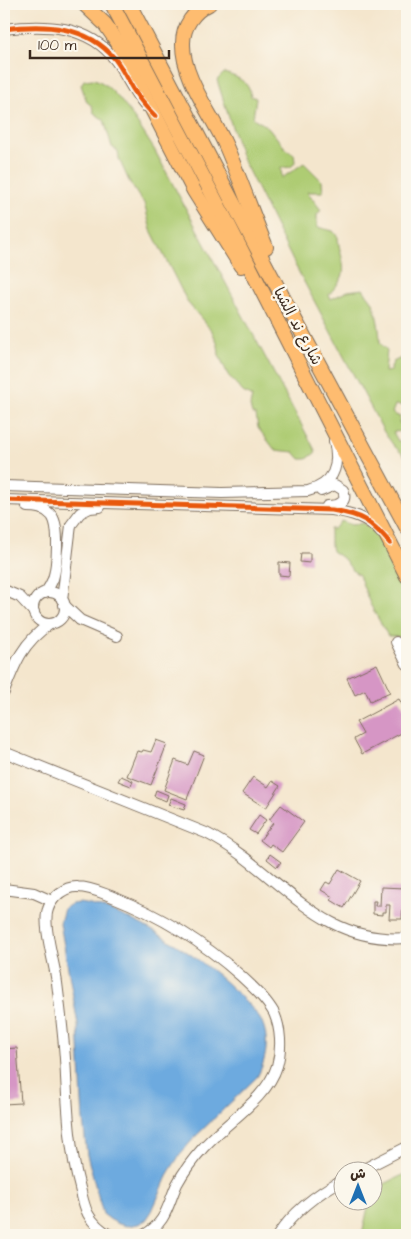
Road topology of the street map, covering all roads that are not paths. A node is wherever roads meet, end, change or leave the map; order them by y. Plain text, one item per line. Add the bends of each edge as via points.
1 (84, 4) edge
2 (112, 4) edge
3 (129, 4) edge
4 (209, 4) edge
5 (4, 29) edge
6 (155, 116) junction
7 (271, 275) junction
8 (264, 296) junction
9 (331, 423) junction
10 (4, 486) edge
11 (280, 493) junction
12 (4, 500) edge
13 (116, 503) junction
14 (4, 506) edge
15 (279, 509) junction
16 (407, 528) edge
17 (390, 543) junction
18 (407, 576) edge
19 (4, 590) edge
20 (43, 593) junction
21 (20, 597) junction
22 (63, 602) junction
23 (34, 613) junction
24 (80, 620) junction
25 (54, 622) junction
26 (117, 636) dead end
27 (31, 637) junction
28 (396, 642) dead end
29 (407, 664) edge
30 (4, 692) edge
31 (4, 752) edge
32 (4, 889) edge
33 (52, 901) junction
34 (407, 938) edge
35 (407, 1147) edge
36 (378, 1162) edge
37 (334, 1185) edge
38 (110, 1235) edge
39 (144, 1235) edge
40 (278, 1235) edge

1 - 6 main road via 112,33
2 - 8 main road, شارع ند الشبا
3 - 7 main road, شارع ند الشبا
4 - 7 main road via 195,13 188,24 183,43 184,58 234,164 266,249
5 - 6 street via 52,26 91,39 115,60 139,99
6 - 8 main road via 194,192 242,268
7 - 16 main road, شارع ند الشبا
8 - 9 main road, شارع ند الشبا
9 - 11 street via 337,462 330,478 315,489
9 - 17 main road, شارع ند الشبا
10 - 11 street
11 - 15 street via 308,496 335,485 341,487 345,497 336,506 301,505
12 - 13 street
13 - 15 street
13 - 22 street via 85,510 73,520
14 - 20 street via 39,508 48,512 57,525 54,575
15 - 17 street via 332,510 352,514 372,523
17 - 18 main road, شارع ند الشبا
19 - 21 street
20 - 21 street
20 - 22 street via 56,594
20 - 23 street via 34,602
21 - 23 street
22 - 24 street
22 - 25 street via 64,612
23 - 25 street via 42,622
23 - 27 street
24 - 25 street
24 - 26 street
25 - 27 street
27 - 30 street
28 - 29 street
31 - 34 street via 206,833 248,859 293,898 334,925 374,937
32 - 33 street via 34,893
33 - 38 street via 45,925 55,967 62,1021 74,1164 88,1214
33 - 39 street via 67,889 80,887 120,900 164,920 195,939 247,981 269,1006 277,1022 280,1053 270,1082 194,1158 178,1183 164,1218
35 - 36 street
37 - 40 street via 306,1204

